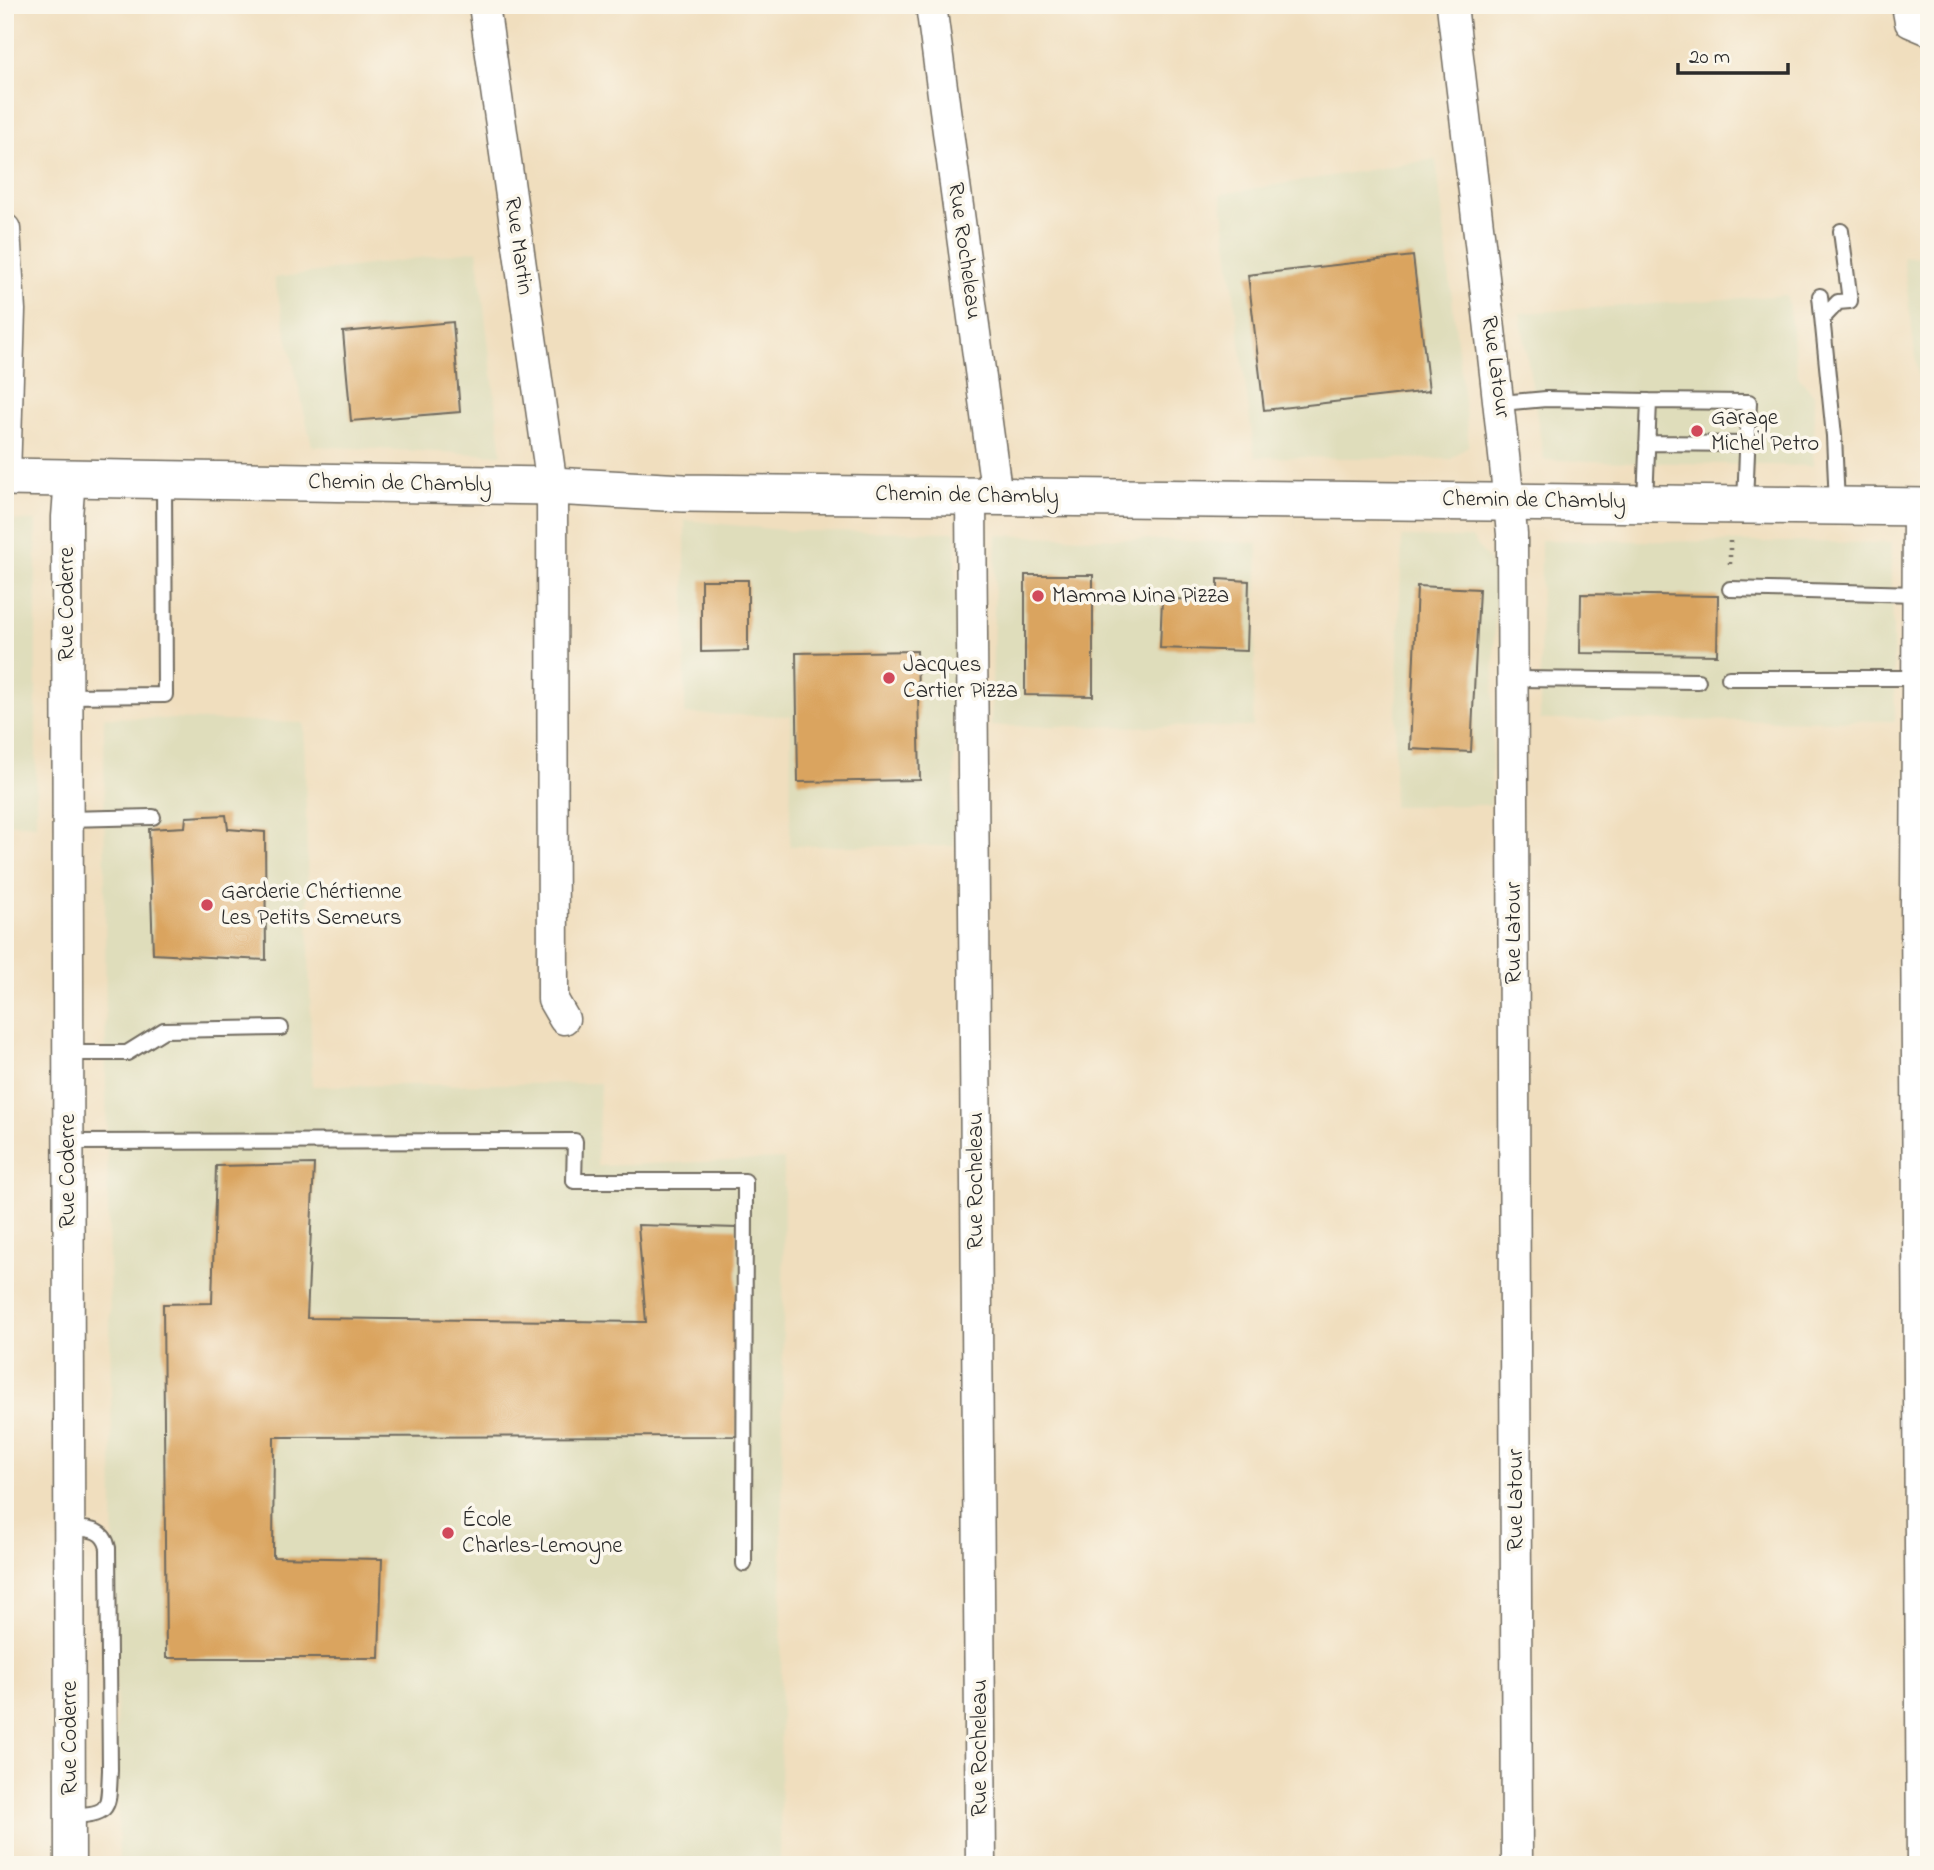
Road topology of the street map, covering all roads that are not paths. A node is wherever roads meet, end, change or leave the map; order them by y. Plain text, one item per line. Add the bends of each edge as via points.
1 (484, 5) edge
2 (931, 5) edge
3 (1452, 5) edge
4 (1907, 5) edge
5 (1929, 30) edge
6 (5, 229) edge
7 (1841, 231) dead end
8 (1820, 296) dead end
9 (1822, 318) junction
10 (1649, 401) junction
11 (1501, 403) junction
12 (1647, 443) junction
13 (1747, 443) junction
14 (5, 477) edge
15 (70, 478) junction
16 (164, 481) junction
17 (552, 486) junction
18 (984, 497) junction
19 (1509, 501) junction
20 (1645, 502) junction
21 (1745, 504) junction
22 (1837, 506) junction
23 (1923, 507) edge
24 (1730, 589) dead end
25 (1917, 594) junction
26 (1729, 678) dead end
27 (1918, 678) junction
28 (1513, 679) junction
29 (1699, 681) dead end
30 (66, 696) junction
31 (153, 817) dead end
32 (66, 819) junction
33 (1923, 836) edge
34 (1923, 902) edge
35 (564, 1019) dead end
36 (281, 1028) dead end
37 (68, 1053) junction
38 (68, 1142) junction
39 (70, 1528) junction
40 (744, 1564) dead end
41 (70, 1816) junction
42 (71, 1865) edge
43 (981, 1865) edge
44 (1517, 1865) edge
45 (1922, 1865) edge

1 - 17 street, Rue Martin
2 - 18 street, Rue Rocheleau
3 - 11 street, Rue Latour
4 - 5 street via 1910,22
6 - 14 street via 10,310
7 - 9 lane via 1850,301 1838,302
8 - 9 lane
9 - 22 lane
10 - 11 lane
10 - 12 lane
10 - 13 lane via 1749,401
11 - 19 street, Rue Latour
12 - 13 lane
12 - 20 lane
13 - 21 lane
14 - 15 street, Chemin de Chambly
15 - 16 street, Chemin de Chambly
15 - 30 street, Rue Coderre
16 - 17 street, Chemin de Chambly
16 - 30 lane via 165,695
17 - 18 street, Chemin de Chambly via 684,493
17 - 35 street, Rue Martin via 554,1000
18 - 19 street, Chemin de Chambly
18 - 43 street, Rue Rocheleau
19 - 20 street, Chemin de Chambly
19 - 28 street, Rue Latour
20 - 21 street, Chemin de Chambly
21 - 22 street, Chemin de Chambly
22 - 23 street, Chemin de Chambly
23 - 25 street
24 - 25 lane
25 - 27 street
26 - 27 lane
27 - 33 street
28 - 29 lane
28 - 44 street, Rue Latour
30 - 32 street, Rue Coderre
31 - 32 lane
32 - 37 street, Rue Coderre
33 - 34 street
34 - 45 street
36 - 37 lane via 164,1030 127,1053
37 - 38 street, Rue Coderre
38 - 39 street, Rue Coderre
38 - 40 lane via 575,1141 574,1181 746,1181
39 - 41 street, Rue Coderre
39 - 41 lane via 96,1531 107,1540 110,1770 105,1808 94,1815
41 - 42 street, Rue Coderre

